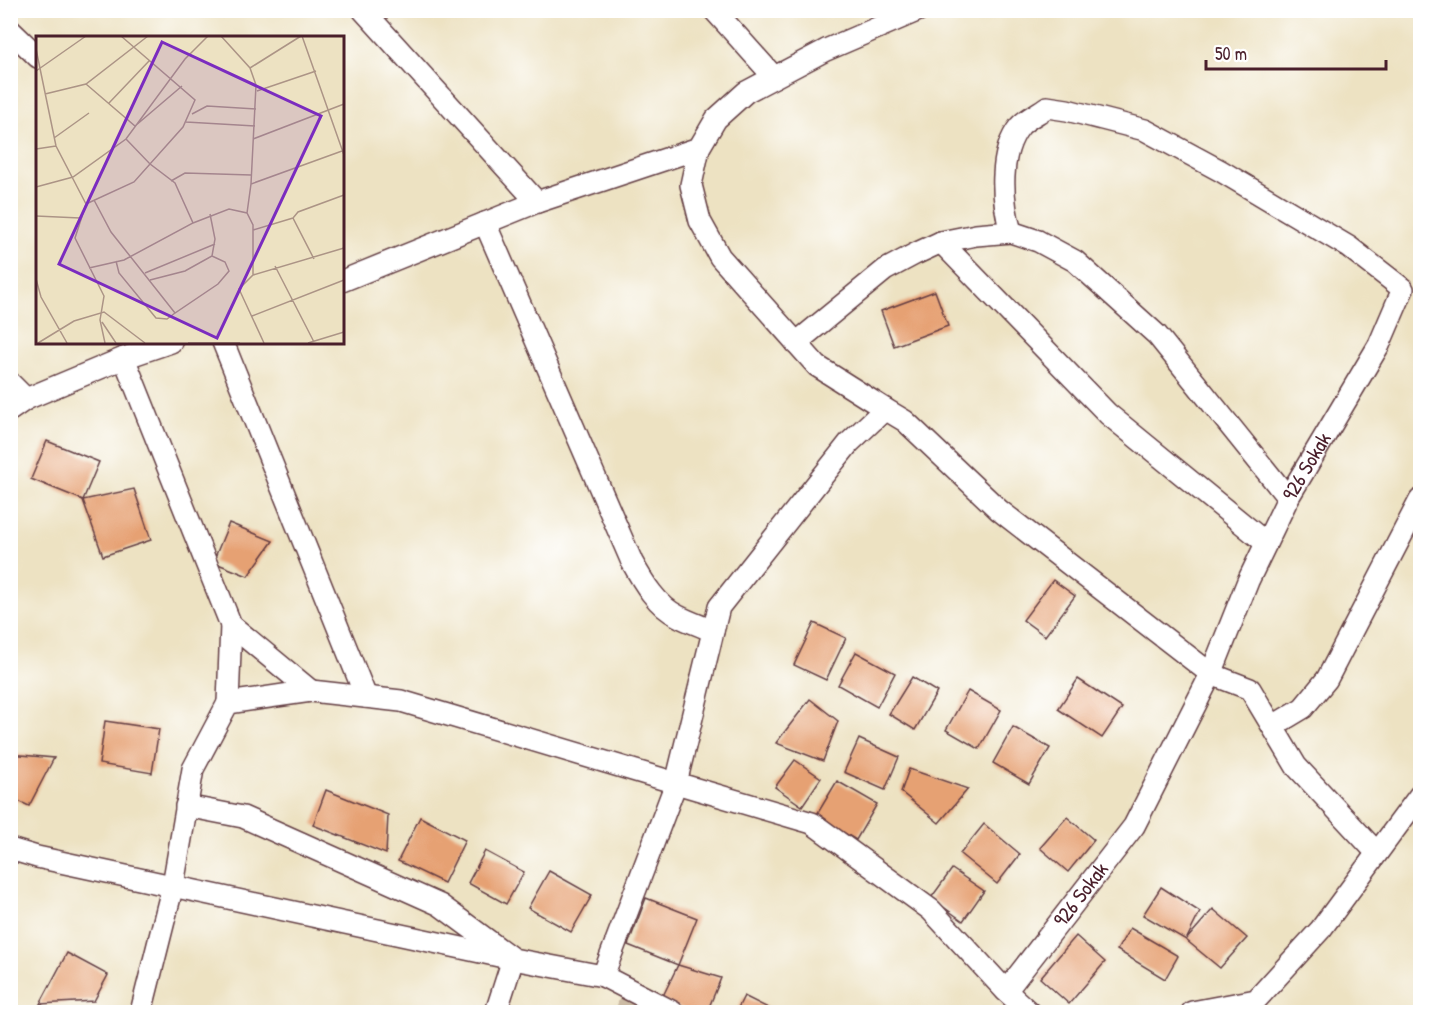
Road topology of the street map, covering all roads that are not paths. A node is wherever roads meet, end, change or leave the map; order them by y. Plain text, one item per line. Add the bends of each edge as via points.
1 (363, 10) edge
2 (714, 10) edge
3 (919, 10) edge
4 (10, 30) edge
5 (36, 55) edge
6 (774, 77) junction
7 (699, 148) junction
8 (537, 202) junction
9 (484, 223) junction
10 (1011, 232) junction
11 (941, 242) junction
12 (344, 280) edge
13 (1412, 294) edge
14 (796, 343) junction
15 (165, 344) edge
16 (225, 344) edge
17 (124, 358) junction
18 (10, 383) edge
19 (18, 405) edge
20 (885, 409) junction
21 (1288, 498) junction
22 (1420, 501) edge
23 (1266, 543) junction
24 (231, 625) junction
25 (713, 631) junction
26 (1210, 674) junction
27 (311, 691) junction
28 (366, 697) junction
29 (228, 703) junction
30 (1273, 726) junction
31 (676, 783) junction
32 (1420, 795) edge
33 (186, 806) junction
34 (10, 849) edge
35 (1377, 853) junction
36 (173, 885) junction
37 (513, 959) junction
38 (603, 975) junction
39 (1006, 991) junction
40 (141, 1012) edge
41 (496, 1012) edge
42 (673, 1012) edge
43 (1029, 1012) edge
44 (1191, 1012) edge

1 - 8 street
2 - 6 street
3 - 6 street
4 - 5 street
6 - 7 street via 746,92 716,118
7 - 8 street
7 - 14 street via 691,185 700,221 720,256
8 - 9 street
9 - 12 street
9 - 25 street via 632,562 663,605 676,616
10 - 11 street
10 - 13 street, 926 Sokak via 1004,209 1008,146 1020,126 1047,107 1067,110 1145,130 1349,247
10 - 21 street via 1075,261 1157,335
11 - 14 street via 885,270
11 - 23 street via 1108,414
13 - 21 street, 926 Sokak
14 - 20 street via 817,366
15 - 17 street
16 - 28 street
17 - 19 street
17 - 24 street
18 - 19 street
20 - 25 street via 849,443 719,607
20 - 26 street via 905,421 999,510
21 - 23 street, 926 Sokak
22 - 30 street via 1327,679 1303,708
23 - 26 street, 926 Sokak
24 - 27 street
24 - 29 street
25 - 31 street
26 - 30 street via 1251,688
26 - 39 street, 926 Sokak via 1134,826
27 - 28 street
27 - 29 street
28 - 31 street via 401,701
29 - 33 street via 193,769
30 - 35 street via 1296,766
31 - 38 street
31 - 39 street via 812,824 932,910
32 - 35 street
33 - 36 street
33 - 37 street via 243,817 440,905
34 - 36 street
35 - 44 street via 1321,929 1256,1000
36 - 37 street
36 - 40 street
37 - 38 street
37 - 41 street
38 - 42 street
39 - 43 street

